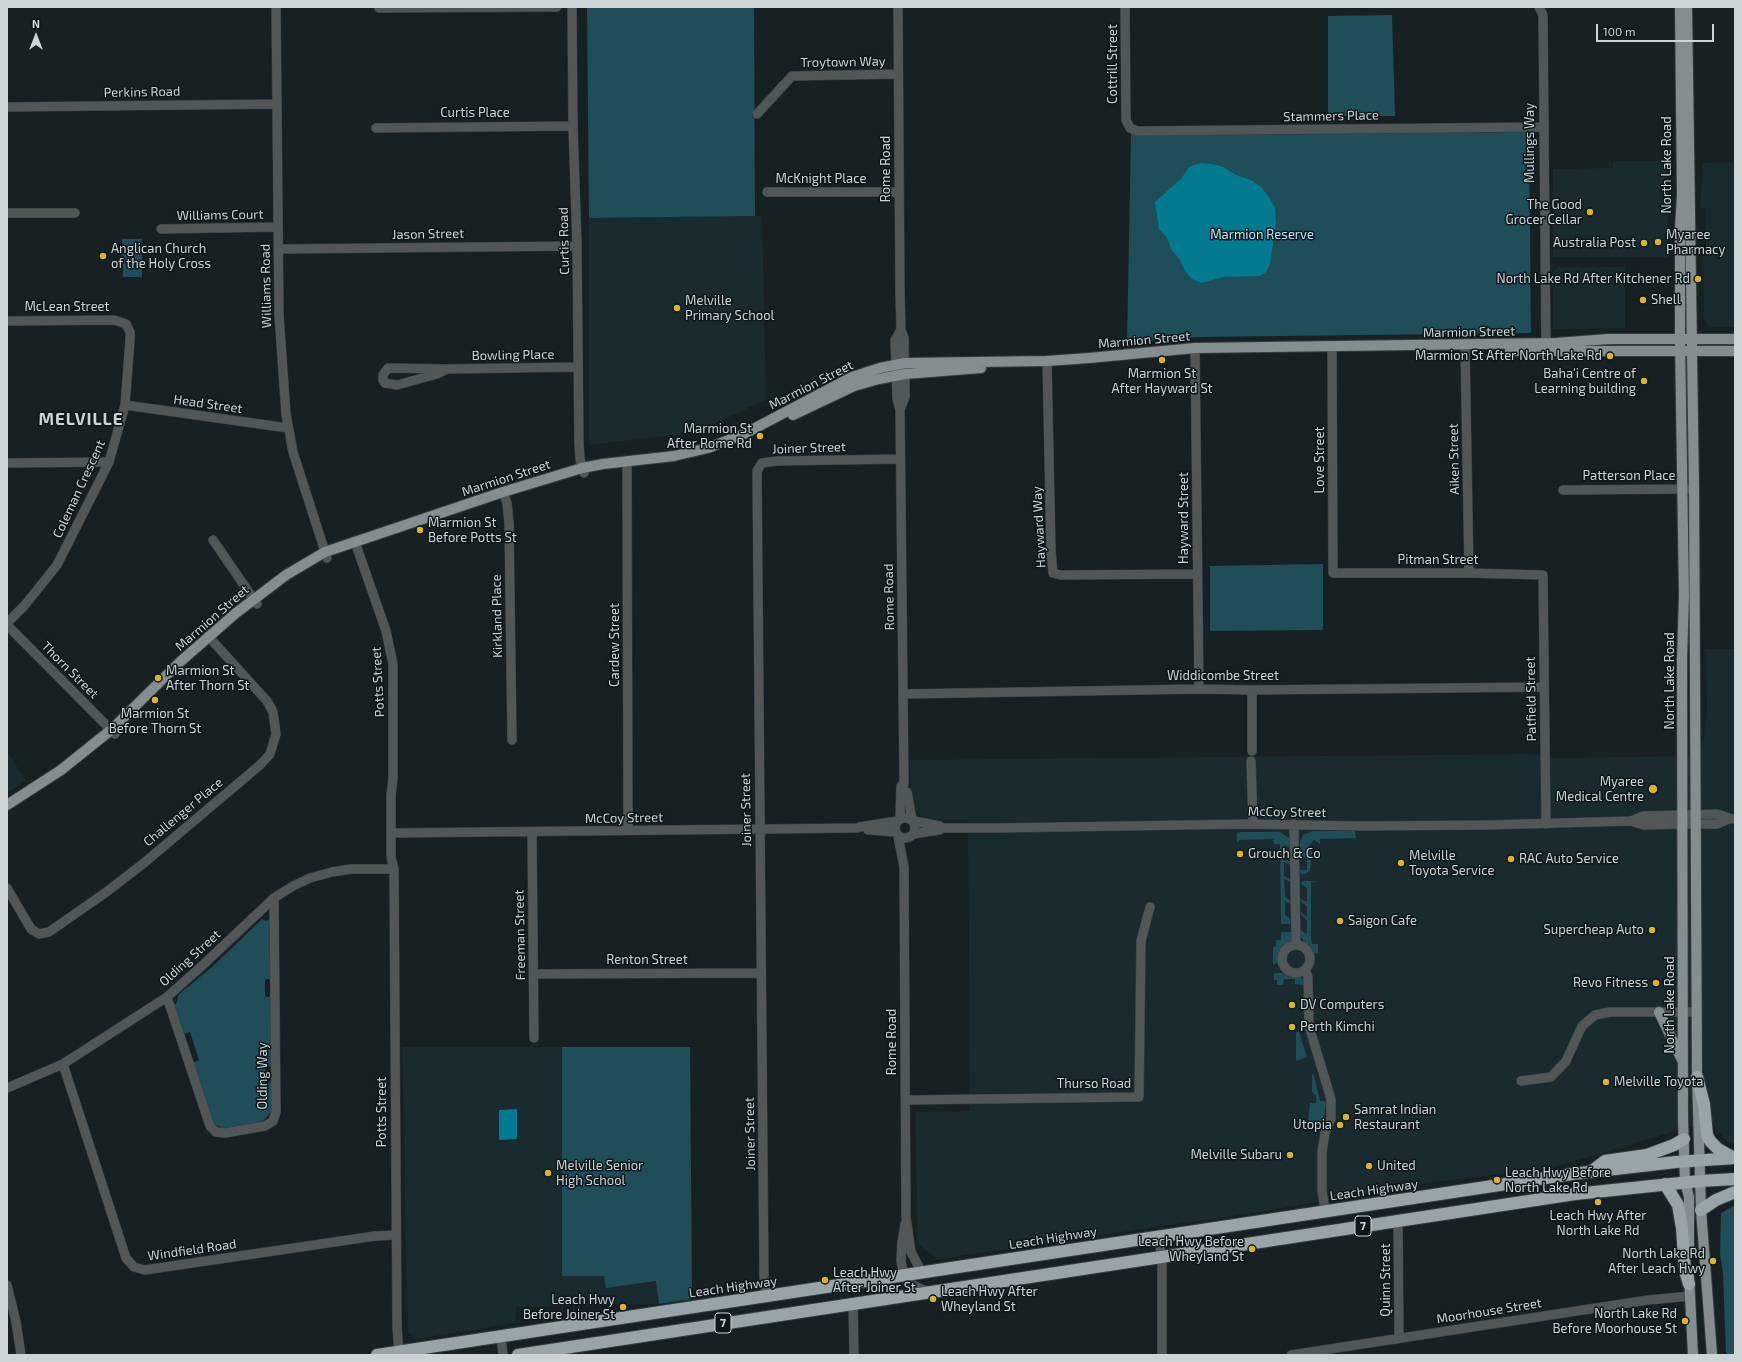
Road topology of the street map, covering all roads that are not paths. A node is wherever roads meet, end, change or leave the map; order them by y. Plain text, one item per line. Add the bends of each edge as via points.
1 (276, 7) edge
2 (557, 7) edge
3 (572, 7) edge
4 (898, 7) edge
5 (1125, 7) edge
6 (1539, 7) edge
7 (1680, 7) edge
8 (1687, 7) edge
9 (379, 8) edge
10 (898, 74) junction
11 (277, 104) junction
12 (7, 106) edge
13 (757, 114) dead end
14 (1126, 120) joint
15 (573, 126) junction
16 (1543, 127) junction
17 (376, 128) dead end
18 (767, 192) dead end
19 (899, 192) junction
20 (7, 213) edge
21 (75, 213) dead end
22 (278, 227) junction
23 (161, 228) dead end
24 (577, 246) junction
25 (279, 249) junction
26 (7, 320) edge
27 (126, 324) joint
28 (1680, 339) junction
29 (1692, 339) junction
30 (1735, 339) edge
31 (1546, 347) junction
32 (1465, 348) junction
33 (1332, 349) junction
34 (1195, 351) junction
35 (1735, 351) edge
36 (1680, 352) junction
37 (1693, 352) junction
38 (1047, 363) junction
39 (900, 364) junction
40 (578, 367) junction
41 (447, 369) junction
42 (901, 375) junction
43 (125, 405) junction
44 (288, 428) junction
45 (900, 459) junction
46 (109, 462) junction
47 (7, 463) edge
48 (628, 464) junction
49 (583, 471) junction
50 (1682, 488) junction
51 (1694, 489) junction
52 (1564, 490) dead end
53 (504, 495) junction
54 (213, 540) dead end
55 (356, 544) junction
56 (326, 555) junction
57 (1333, 573) joint
58 (1469, 573) junction
59 (1197, 574) junction
60 (1543, 575) joint
61 (255, 601) junction
62 (7, 624) edge
63 (211, 638) junction
64 (1544, 687) junction
65 (1199, 689) junction
66 (1252, 690) junction
67 (903, 694) junction
68 (113, 732) junction
69 (512, 740) dead end
70 (1252, 751) dead end
71 (1251, 761) dead end
72 (904, 784) junction
73 (7, 805) edge
74 (7, 812) edge
75 (1695, 819) junction
76 (1732, 819) edge
77 (898, 820) junction
78 (913, 820) junction
79 (1683, 820) junction
80 (1252, 824) junction
81 (1294, 824) junction
82 (1546, 824) junction
83 (858, 828) junction
84 (942, 828) junction
85 (628, 830) junction
86 (759, 830) junction
87 (394, 833) junction
88 (532, 833) junction
89 (897, 834) junction
90 (911, 836) junction
91 (904, 867) junction
92 (394, 869) junction
93 (7, 888) edge
94 (274, 898) junction
95 (1150, 907) dead end
96 (1296, 945) junction
97 (1305, 970) junction
98 (761, 973) junction
99 (534, 974) junction
100 (167, 997) junction
101 (1659, 1012) junction
102 (1683, 1012) junction
103 (1697, 1012) junction
104 (534, 1038) dead end
105 (1683, 1062) junction
106 (63, 1064) junction
107 (1698, 1078) junction
108 (1521, 1081) dead end
109 (7, 1088) edge
110 (906, 1100) junction
111 (1684, 1139) junction
112 (1735, 1158) edge
113 (1699, 1160) junction
114 (1684, 1162) junction
115 (1591, 1172) junction
116 (1735, 1179) edge
117 (1700, 1181) junction
118 (1685, 1182) junction
119 (1665, 1184) junction
120 (1469, 1190) junction
121 (1735, 1192) edge
122 (1472, 1210) junction
123 (1701, 1210) junction
124 (1325, 1211) junction
125 (906, 1217) junction
126 (1398, 1221) junction
127 (396, 1235) junction
128 (1159, 1236) junction
129 (1161, 1257) junction
130 (922, 1273) junction
131 (904, 1275) junction
132 (7, 1288) edge
133 (1690, 1290) junction
134 (928, 1292) junction
135 (766, 1296) junction
136 (853, 1303) junction
137 (501, 1337) junction
138 (1399, 1338) junction
139 (399, 1353) edge
140 (21, 1355) edge
141 (377, 1355) edge
142 (503, 1355) edge
143 (518, 1355) edge
144 (854, 1355) edge
145 (1162, 1355) edge
146 (1291, 1355) edge
147 (1693, 1355) edge
148 (1712, 1355) edge

1 - 11 street, Williams Road
2 - 9 street
3 - 15 street, Curtis Road
4 - 10 street, Rome Road
5 - 14 street, Cottrill Street
6 - 16 street, Mullings Way via 1543,14
7 - 28 main road, North Lake Road
8 - 29 main road, North Lake Road
10 - 13 street, Troytown Way via 792,76
10 - 19 street, Rome Road
11 - 12 street, Perkins Road
11 - 22 street, Williams Road
14 - 16 street, Stammers Place via 1130,128 1137,131
15 - 17 street, Curtis Place
15 - 24 street, Curtis Road
16 - 31 street, Mullings Way
18 - 19 street, McKnight Place
19 - 39 street, Rome Road via 901,330 895,340
20 - 21 street
22 - 23 street, Williams Court
22 - 25 street, Williams Road
24 - 25 street, Jason Street
24 - 40 street, Curtis Road
25 - 44 street, Williams Road via 280,335
26 - 27 street, McLean Street via 114,320
27 - 43 street, Coleman Crescent via 130,340
28 - 29 main road, Marmion Street
28 - 31 main road, Marmion Street via 1608,339
28 - 36 main road, North Lake Road
29 - 30 main road, Marmion Street
29 - 37 main road, North Lake Road
31 - 32 main road, Marmion Street
31 - 36 main road, Marmion Street
32 - 33 main road, Marmion Street
32 - 58 street, Aiken Street
33 - 34 main road, Marmion Street
33 - 57 street, Love Street
34 - 38 main road, Marmion Street
34 - 59 street, Hayward Street
35 - 37 main road, Marmion Street
36 - 37 main road, Marmion Street
36 - 50 main road, North Lake Road
37 - 51 main road, North Lake Road
38 - 39 main road, Marmion Street
38 - 42 main road, Marmion Street
38 - 59 street, Hayward Way via 1053,573
39 - 42 street, Rome Road
39 - 48 main road, Marmion Street via 852,377 725,442 693,452
40 - 41 street, Bowling Place
40 - 49 street, Curtis Road via 579,444
41 - 41 street, Bowling Place via 397,386 383,380 388,368
42 - 45 street, Rome Road via 897,399 900,410
42 - 48 main road, Marmion Street via 879,378 854,386 750,438 714,453 679,462
43 - 44 street, Head Street
43 - 46 street, Coleman Crescent
44 - 56 street, Williams Road via 293,452
45 - 67 street, Rome Road
45 - 86 street, Joiner Street via 777,461 762,463 757,471
46 - 47 street
46 - 62 street, Coleman Crescent via 57,564
48 - 49 main road, Marmion Street
48 - 85 street, Cardew Street
49 - 53 main road, Marmion Street
50 - 51 street, Patterson Place
50 - 52 street, Patterson Place
50 - 79 main road, North Lake Road
51 - 75 main road, North Lake Road
53 - 55 main road, Marmion Street
53 - 69 street, Kirkland Place via 509,523
54 - 61 street
55 - 56 main road, Marmion Street
55 - 87 street, Potts Street via 390,644 393,664 391,795
56 - 61 main road, Marmion Street via 286,575
57 - 58 street, Pitman Street
58 - 60 street, Pitman Street
59 - 65 street, Hayward Street
60 - 64 street, Patfield Street
61 - 63 main road, Marmion Street
62 - 68 street, Thorn Street
63 - 68 main road, Marmion Street
63 - 93 street, Challenger Place via 267,701 273,712 276,734 270,754 106,893 49,932 39,934 31,929
64 - 66 street, Widdicombe Street
64 - 82 street, Patfield Street
65 - 66 street, Widdicombe Street
65 - 67 street, Widdicombe Street
66 - 70 street
67 - 72 street, Rome Road
68 - 73 main road, Marmion Street
68 - 74 main road, Marmion Street via 65,774
71 - 80 street
72 - 77 street, Rome Road
72 - 78 street, Rome Road
75 - 76 street, McCoy Street via 1717,814
75 - 79 street, McCoy Street
75 - 103 main road, North Lake Road
77 - 78 street via 907,817
77 - 83 street, McCoy Street
77 - 89 street via 895,826
78 - 84 street, McCoy Street
78 - 90 street via 916,829
79 - 82 street, McCoy Street via 1643,825 1631,821
79 - 102 main road, North Lake Road
80 - 81 street, McCoy Street
80 - 84 street, McCoy Street
81 - 82 street, McCoy Street
81 - 96 street
83 - 86 street, McCoy Street
83 - 89 street, McCoy Street
84 - 90 street, McCoy Street
85 - 86 street, McCoy Street
85 - 88 street, McCoy Street
86 - 98 street, Joiner Street
87 - 88 street, McCoy Street
87 - 92 street, Potts Street via 391,857
88 - 99 street, Freeman Street
89 - 90 street via 904,838
89 - 91 street, Rome Road
90 - 91 street, Rome Road
91 - 110 street, Rome Road
92 - 94 street, Olding Street via 351,869 332,872 292,886
92 - 127 street, Potts Street
94 - 100 street, Olding Street
94 - 100 street, Olding Way via 276,1112 273,1121 265,1126 225,1133 216,1132 210,1126
95 - 110 street, Thurso Road via 1141,940 1139,1097
96 - 97 street via 1304,948 1309,954 1310,961
96 - 97 street via 1285,950 1282,962 1290,971 1298,973
97 - 124 street via 1308,977 1309,1026 1331,1099 1331,1119 1325,1133 1322,1152
98 - 99 street, Renton Street
98 - 135 street, Joiner Street
99 - 104 street, Freeman Street
100 - 106 street, Olding Street
101 - 102 street
101 - 105 main road
101 - 108 street via 1610,1012 1595,1015 1582,1026 1566,1061 1551,1076
102 - 103 street
102 - 105 main road, North Lake Road
103 - 107 main road, North Lake Road
105 - 111 main road, North Lake Road
106 - 109 street, Olding Street
106 - 127 street, Windfield Road via 126,1258 134,1267 145,1270
107 - 112 highway via 1710,1141 1718,1149
107 - 113 main road, North Lake Road
110 - 125 street, Rome Road
111 - 114 main road, North Lake Road
111 - 115 highway via 1647,1155 1605,1161
112 - 113 highway, Leach Highway / 7
113 - 114 highway, Leach Highway / 7
113 - 117 main road, North Lake Road
114 - 115 highway, Leach Highway / 7
114 - 118 main road, North Lake Road
115 - 120 highway, Leach Highway / 7
116 - 117 highway, 7
117 - 118 highway, 7
117 - 123 main road, North Lake Road
118 - 119 highway, 7
118 - 133 main road, North Lake Road via 1689,1198
119 - 122 highway, 7 via 1575,1194
119 - 133 highway via 1678,1204 1685,1271
120 - 122 highway
120 - 124 highway, Leach Highway / 7
121 - 123 highway
122 - 126 highway, 7
123 - 148 main road, North Lake Road
124 - 128 highway, Leach Highway / 7
125 - 130 street, Rome Road via 911,1252
125 - 131 street, Rome Road via 902,1242
126 - 129 highway, 7
126 - 138 street, Quinn Street
127 - 139 street, Potts Street
128 - 129 street
128 - 130 highway, Leach Highway / 7
129 - 134 highway, 7
129 - 145 street
130 - 131 highway, Leach Highway / 7
131 - 134 street via 911,1284
131 - 135 highway, Leach Highway / 7
132 - 140 street
133 - 138 street, Moorhouse Street via 1648,1300
133 - 147 main road, North Lake Road
134 - 136 highway, 7
135 - 137 highway, Leach Highway / 7
136 - 143 highway, 7
136 - 144 street
137 - 139 highway, Leach Highway / 7
137 - 142 street
138 - 146 street, Moorhouse Street
139 - 141 highway, Leach Highway / 7

